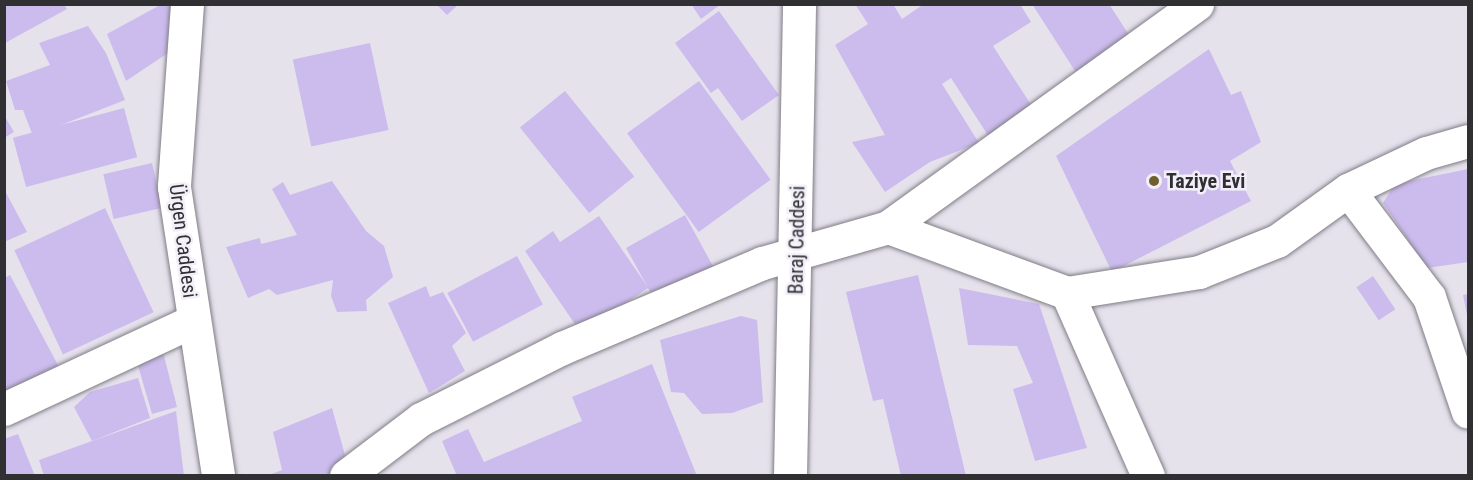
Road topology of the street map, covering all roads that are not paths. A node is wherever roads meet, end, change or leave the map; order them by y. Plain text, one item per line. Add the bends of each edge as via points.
1 (187, 4) edge
2 (800, 4) edge
3 (1197, 4) edge
4 (1468, 141) edge
5 (1348, 190) junction
6 (888, 227) junction
7 (797, 252) junction
8 (1067, 293) junction
9 (193, 321) junction
10 (4, 409) edge
11 (1468, 412) edge
12 (218, 476) edge
13 (346, 476) edge
14 (790, 476) edge
15 (1148, 476) edge

1 - 9 street, Ürgen Caddesi via 174,187
2 - 7 street, Baraj Caddesi
3 - 6 street
4 - 5 street via 1426,153
5 - 8 street via 1277,241 1199,272
5 - 11 street via 1429,297
6 - 7 street
6 - 8 street
7 - 13 street via 762,263 552,353 421,419
7 - 14 street, Baraj Caddesi
8 - 15 street
9 - 10 street
9 - 12 street, Ürgen Caddesi

